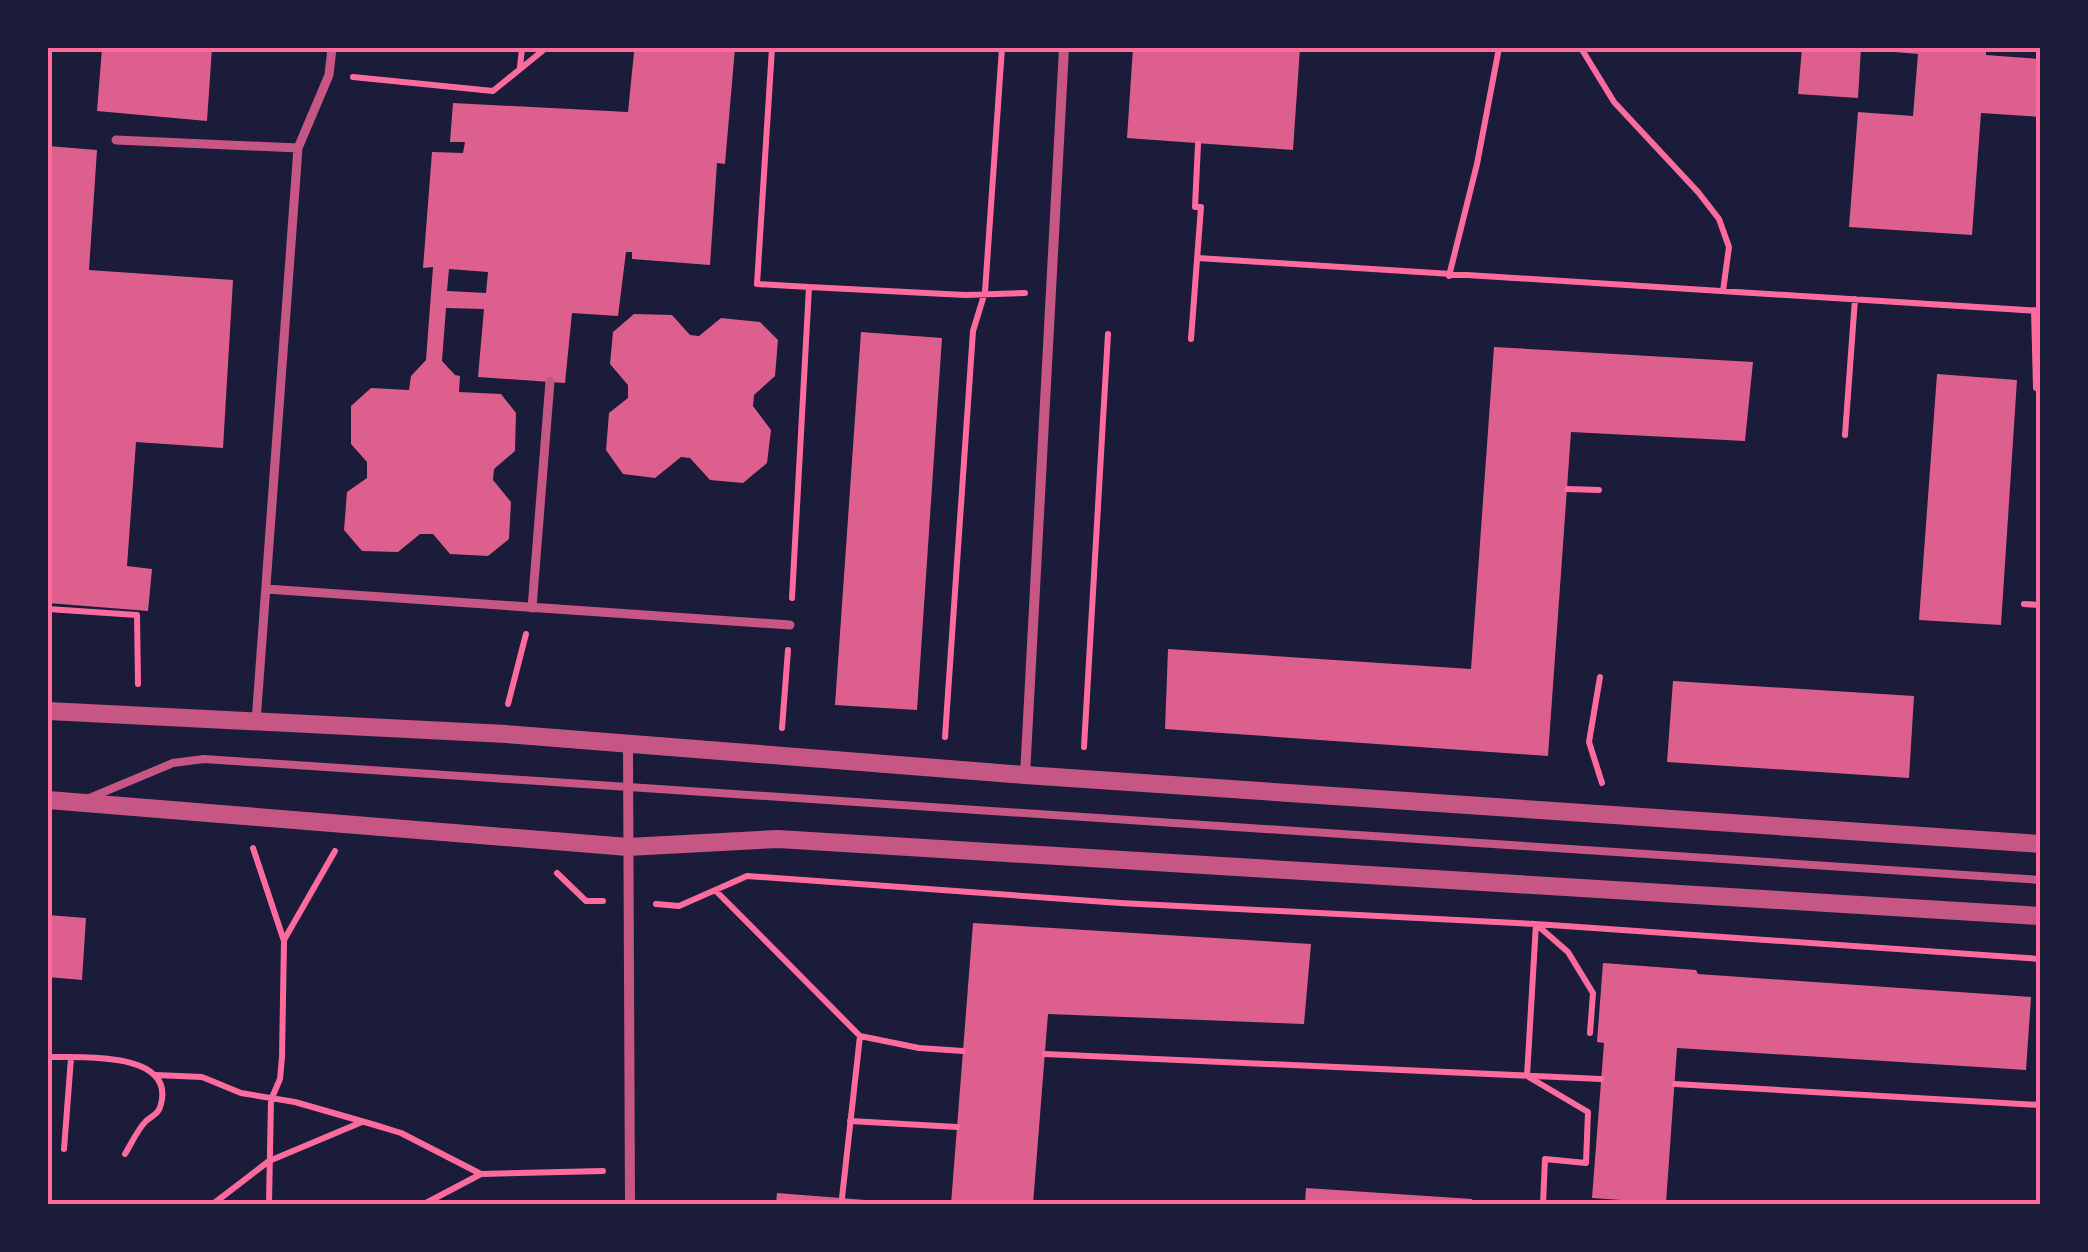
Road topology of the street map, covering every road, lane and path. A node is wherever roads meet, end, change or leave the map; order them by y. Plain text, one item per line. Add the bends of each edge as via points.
1 (332, 48) edge
2 (522, 48) edge
3 (546, 48) edge
4 (772, 48) edge
5 (1002, 48) edge
6 (1064, 48) edge
7 (1499, 48) edge
8 (1555, 48) edge
9 (520, 68) junction
10 (330, 75) junction
11 (116, 140) dead end
12 (1198, 144) dead end
13 (298, 148) junction
14 (1198, 258) junction
15 (1449, 276) junction
16 (810, 287) junction
17 (1723, 291) junction
18 (986, 292) junction
19 (1050, 293) junction
20 (1855, 299) junction
21 (2037, 310) edge
22 (1108, 334) dead end
23 (1191, 339) dead end
24 (550, 381) dead end
25 (2036, 388) dead end
26 (1845, 434) dead end
27 (1567, 489) dead end
28 (1599, 490) dead end
29 (266, 589) junction
30 (2024, 604) dead end
31 (2040, 605) edge
32 (532, 608) junction
33 (48, 609) edge
34 (790, 625) junction
35 (1600, 677) dead end
36 (138, 690) dead end
37 (48, 710) edge
38 (256, 722) junction
39 (781, 739) dead end
40 (628, 746) junction
41 (944, 750) dead end
42 (1083, 756) dead end
43 (1025, 775) junction
44 (628, 786) junction
45 (1603, 788) dead end
46 (48, 800) edge
47 (79, 802) junction
48 (250, 838) dead end
49 (338, 844) dead end
50 (2040, 844) edge
51 (628, 847) junction
52 (776, 878) dead end
53 (2040, 880) edge
54 (716, 892) dead end
55 (2040, 916) edge
56 (1536, 924) junction
57 (284, 941) junction
58 (2040, 960) edge
59 (1590, 1033) dead end
60 (860, 1036) junction
61 (963, 1051) dead end
62 (1045, 1054) dead end
63 (48, 1056) edge
64 (70, 1058) junction
65 (156, 1075) junction
66 (1527, 1076) junction
67 (1601, 1079) dead end
68 (1675, 1084) dead end
69 (270, 1100) junction
70 (2040, 1105) edge
71 (850, 1121) junction
72 (364, 1122) junction
73 (957, 1127) dead end
74 (64, 1150) dead end
75 (124, 1154) dead end
76 (269, 1161) junction
77 (630, 1172) junction
78 (481, 1174) junction
79 (842, 1198) dead end
80 (213, 1204) edge
81 (269, 1204) edge
82 (424, 1204) edge
83 (630, 1204) edge
84 (1543, 1204) edge

1 - 10 street
2 - 9 path
3 - 9 path
4 - 16 path via 756,284
5 - 18 path
6 - 19 street
7 - 15 path
8 - 17 path via 1581,48 1614,102 1719,219 1729,246
9 - 10 path via 493,91
10 - 13 street
11 - 13 street
12 - 14 path
13 - 29 street
14 - 15 path
14 - 23 path
15 - 17 path
16 - 18 path
16 - 34 path
17 - 20 path
18 - 19 path
18 - 41 path via 973,331
19 - 43 street
20 - 21 path
20 - 26 path
21 - 25 path
22 - 42 path
24 - 32 street
27 - 28 path
29 - 32 street
29 - 38 street
30 - 31 path
32 - 34 street
33 - 36 path via 137,615
34 - 39 path
35 - 45 path via 1589,742
37 - 38 street
38 - 40 street
40 - 43 street
40 - 44 street
43 - 50 street
44 - 47 lane via 204,759 172,763
44 - 51 street
44 - 53 lane
46 - 47 street
47 - 51 street
48 - 57 path
49 - 57 path
51 - 55 street via 778,840
51 - 77 street
52 - 56 path
54 - 60 path
56 - 58 path
56 - 59 path via 1568,952 1592,993
56 - 66 path
57 - 69 path via 280,1080
60 - 61 path
60 - 71 path
62 - 66 path
63 - 64 path
64 - 65 path via 127,1061
64 - 74 path
65 - 69 path via 202,1077
65 - 75 path via 161,1106
66 - 67 path
66 - 84 path via 1588,1112 1586,1163 1544,1159
68 - 70 path
69 - 72 path
69 - 76 path
71 - 73 path
71 - 79 path
72 - 76 path
72 - 78 path
76 - 80 path
76 - 81 path
77 - 78 path
77 - 83 street
78 - 82 path

